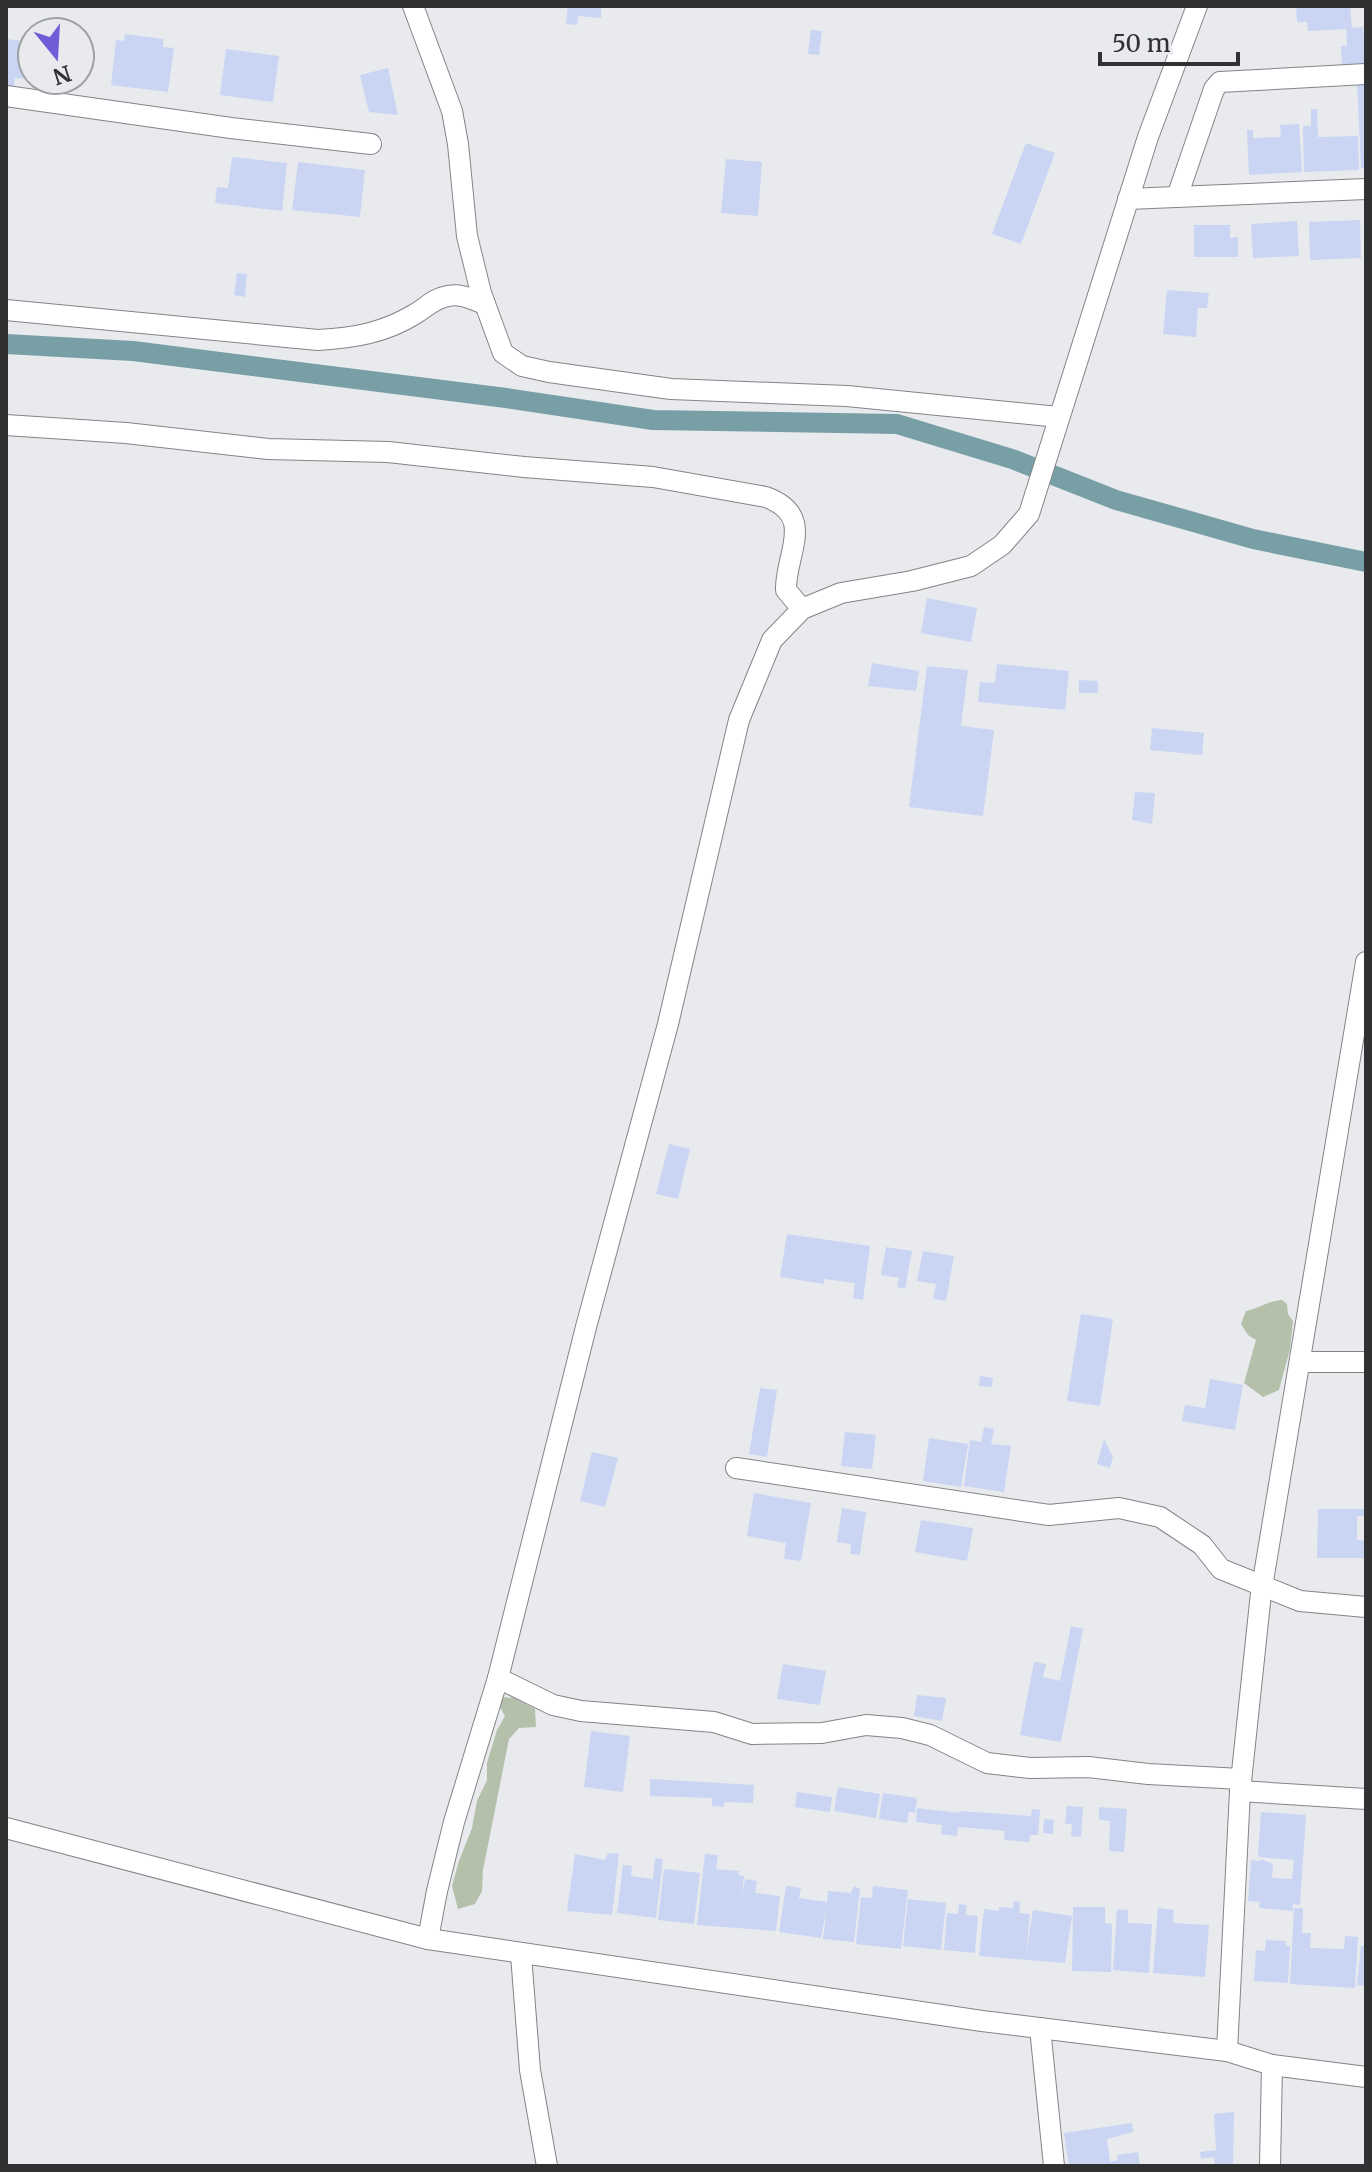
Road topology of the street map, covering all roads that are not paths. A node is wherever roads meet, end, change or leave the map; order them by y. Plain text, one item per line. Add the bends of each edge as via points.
1 (413, 6) edge
2 (1197, 6) edge
3 (1366, 74) edge
4 (6, 96) edge
5 (371, 144) dead end
6 (1366, 189) edge
7 (1177, 197) junction
8 (1128, 199) junction
9 (485, 304) junction
10 (6, 310) edge
11 (6, 425) edge
12 (1056, 425) junction
13 (802, 609) junction
14 (1366, 962) edge
15 (1358, 1068) edge
16 (1300, 1362) junction
17 (1366, 1362) edge
18 (736, 1468) dead end
19 (1262, 1586) junction
20 (1366, 1607) edge
21 (498, 1678) junction
22 (1241, 1785) junction
23 (1366, 1799) edge
24 (6, 1828) edge
25 (428, 1939) junction
26 (521, 1955) junction
27 (1040, 2028) junction
28 (1227, 2051) junction
29 (1272, 2065) junction
30 (1366, 2077) edge
31 (547, 2166) edge
32 (1054, 2166) edge
33 (1270, 2166) edge

1 - 9 street via 452,111 467,236
2 - 8 street
3 - 7 street via 1220,82
4 - 5 street
6 - 7 street
7 - 8 street
8 - 12 street
9 - 10 street via 452,295 388,327 354,338 318,340
9 - 12 street via 503,353 522,366 549,372 671,389 847,396
11 - 13 street via 653,477 766,497 780,502 793,519 796,541 786,590
12 - 13 street via 1029,514 1002,545 971,566 841,593
13 - 21 street via 772,640 739,720 668,1024
14 - 15 street
15 - 16 street
16 - 17 street
16 - 19 street
18 - 19 street via 1049,1515 1119,1508 1160,1517 1202,1545 1221,1569
19 - 20 street via 1300,1601
19 - 22 street
21 - 22 street via 553,1705 581,1711 714,1722 752,1734 822,1733 866,1725 902,1728 930,1735 987,1763 1088,1767
21 - 25 street via 454,1822
22 - 23 street
22 - 28 street
24 - 25 street
25 - 26 street
26 - 27 street
26 - 31 street via 530,2070
27 - 28 street
27 - 32 street
28 - 29 street
29 - 30 street
29 - 33 street

